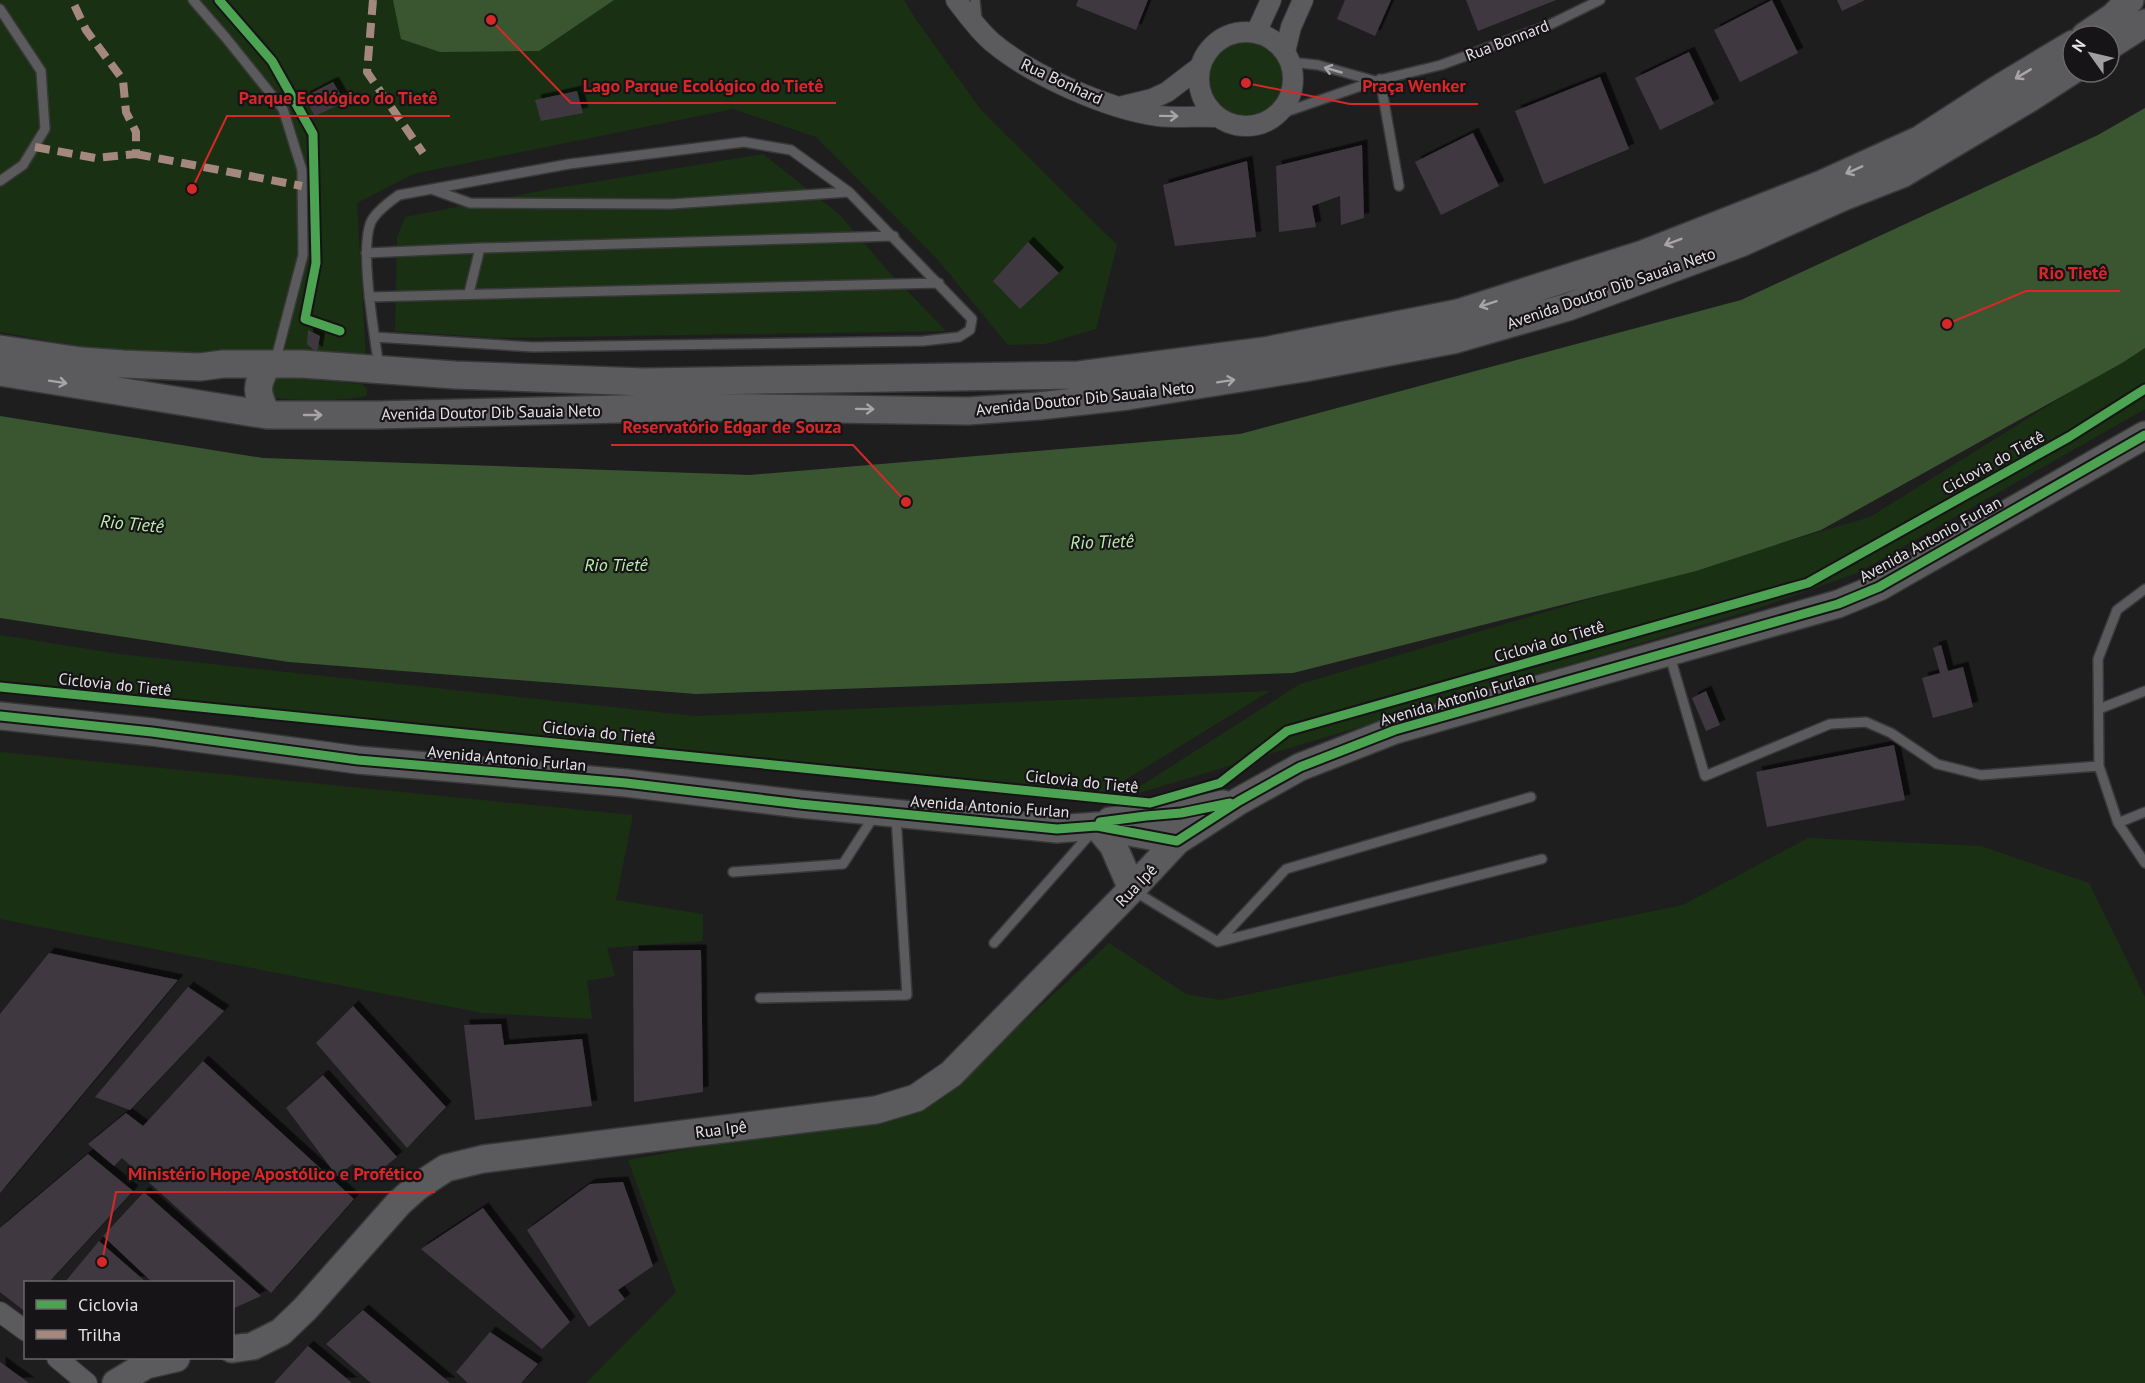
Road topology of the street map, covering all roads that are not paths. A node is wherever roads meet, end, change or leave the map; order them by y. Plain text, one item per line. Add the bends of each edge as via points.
1 (193, 0) edge
2 (219, 0) edge
3 (956, 0) edge
4 (975, 0) edge
5 (1271, 0) edge
6 (1303, 0) edge
7 (1600, 0) edge
8 (2130, 0) edge
9 (0, 9) edge
10 (2145, 23) edge
11 (2103, 24) edge
12 (979, 29) junction
13 (1256, 33) junction
14 (2121, 38) edge
15 (2061, 51) edge
16 (1287, 57) junction
17 (1201, 66) junction
18 (2061, 77) edge
19 (1378, 80) junction
20 (1120, 107) junction
21 (1274, 116) junction
22 (1218, 117) junction
23 (0, 181) edge
24 (1399, 186) dead end
25 (432, 189) junction
26 (849, 192) junction
27 (894, 236) junction
28 (480, 248) junction
29 (366, 253) junction
30 (939, 283) junction
31 (469, 293) junction
32 (369, 297) junction
33 (340, 331) dead end
34 (375, 337) junction
35 (0, 350) edge
36 (271, 364) junction
37 (382, 370) junction
38 (0, 372) edge
39 (267, 415) junction
40 (376, 415) junction
41 (2145, 435) edge
42 (2145, 589) edge
43 (1669, 652) junction
44 (2145, 691) edge
45 (2099, 709) junction
46 (0, 716) edge
47 (2099, 766) junction
48 (1531, 797) dead end
49 (1239, 801) junction
50 (886, 812) junction
51 (2145, 812) edge
52 (2118, 824) junction
53 (1097, 826) junction
54 (1057, 829) junction
55 (1177, 841) junction
56 (1542, 859) dead end
57 (2145, 863) edge
58 (733, 872) dead end
59 (1132, 889) junction
60 (1218, 942) junction
61 (994, 943) dead end
62 (760, 998) dead end
63 (0, 1311) edge
64 (24, 1329) edge
65 (234, 1349) edge
66 (58, 1359) edge
67 (172, 1359) edge
68 (87, 1383) edge
69 (116, 1383) edge

1 - 36 lane via 283,109 302,171 303,255
2 - 33 lane via 272,61 313,134 316,263 305,319
3 - 12 street
4 - 12 lane
5 - 13 street
6 - 16 street via 1291,27
7 - 19 lane, Rua Bonnard via 1547,26 1441,64
8 - 11 main road
9 - 23 lane via 41,71 45,129 23,165
10 - 14 main road
12 - 20 street, Rua Bonhard via 1020,63
13 - 16 street via 1267,36
13 - 17 street via 1228,35 1211,48
15 -> 37 main road, Avenida Doutor Dib Sauaia Neto via 1919,140 1822,184 1643,254 1458,313 1275,349 1079,375 644,382
19 -> 16 lane, Rua Bonnard
16 - 21 street via 1293,77 1291,92
17 - 20 street, Rua Bonhard via 1167,92
17 - 22 street via 1202,94
40 -> 18 main road, Avenida Doutor Dib Sauaia Neto via 699,407 968,411 1215,383 1453,340 1568,307 1742,243 1902,174
19 - 21 lane, Rua Bonnard
19 - 24 lane
20 -> 22 street, Rua Bonhard via 1160,116
21 - 22 street via 1246,126
25 - 26 lane via 470,203 659,204
25 - 26 lane via 569,164 744,142 791,150
25 - 29 lane via 399,195 385,205 371,221
26 - 27 lane
27 - 28 lane
27 - 30 lane
28 - 29 lane
28 - 31 lane
29 - 32 lane
30 - 31 lane
30 - 34 lane via 972,319 970,330 959,338 532,347
31 - 32 lane
32 - 34 lane
34 - 37 lane
35 - 36 main road, Avenida Doutor Dib Sauaia Neto via 123,364
36 - 37 main road, Avenida Doutor Dib Sauaia Neto
36 - 39 main road via 257,390
37 - 40 main road via 394,396
38 -> 39 main road, Avenida Doutor Dib Sauaia Neto
39 -> 40 main road, Avenida Doutor Dib Sauaia Neto
41 - 43 main road, Avenida Antonio Furlan via 1879,587 1838,604
42 - 45 lane via 2116,610 2098,659
43 - 47 lane via 1705,776 1830,724 1866,722 1891,733 1937,764 1981,775
43 - 49 main road, Avenida Antonio Furlan via 1395,730 1300,767
44 - 45 lane
45 - 47 lane
46 - 50 main road, Avenida Antonio Furlan via 358,760 626,783
47 - 52 lane
48 - 60 lane via 1286,869
49 - 54 main road via 1181,813
49 - 55 main road, Avenida Antonio Furlan
50 - 54 main road, Avenida Antonio Furlan
50 - 58 lane via 843,864
50 - 62 lane via 907,995
51 - 52 lane
52 - 57 lane
53 - 54 main road, Avenida Antonio Furlan
53 - 55 main road, Avenida Antonio Furlan
53 - 59 main road via 1113,845
53 - 61 lane
55 - 59 main road, Rua Ipê
56 - 60 lane
59 - 60 lane
59 - 65 main road, Rua Ipê via 951,1074 916,1098 876,1110 483,1159 446,1168 399,1203 281,1332 253,1346
63 - 64 street
66 - 68 street
67 - 69 main road via 146,1365

